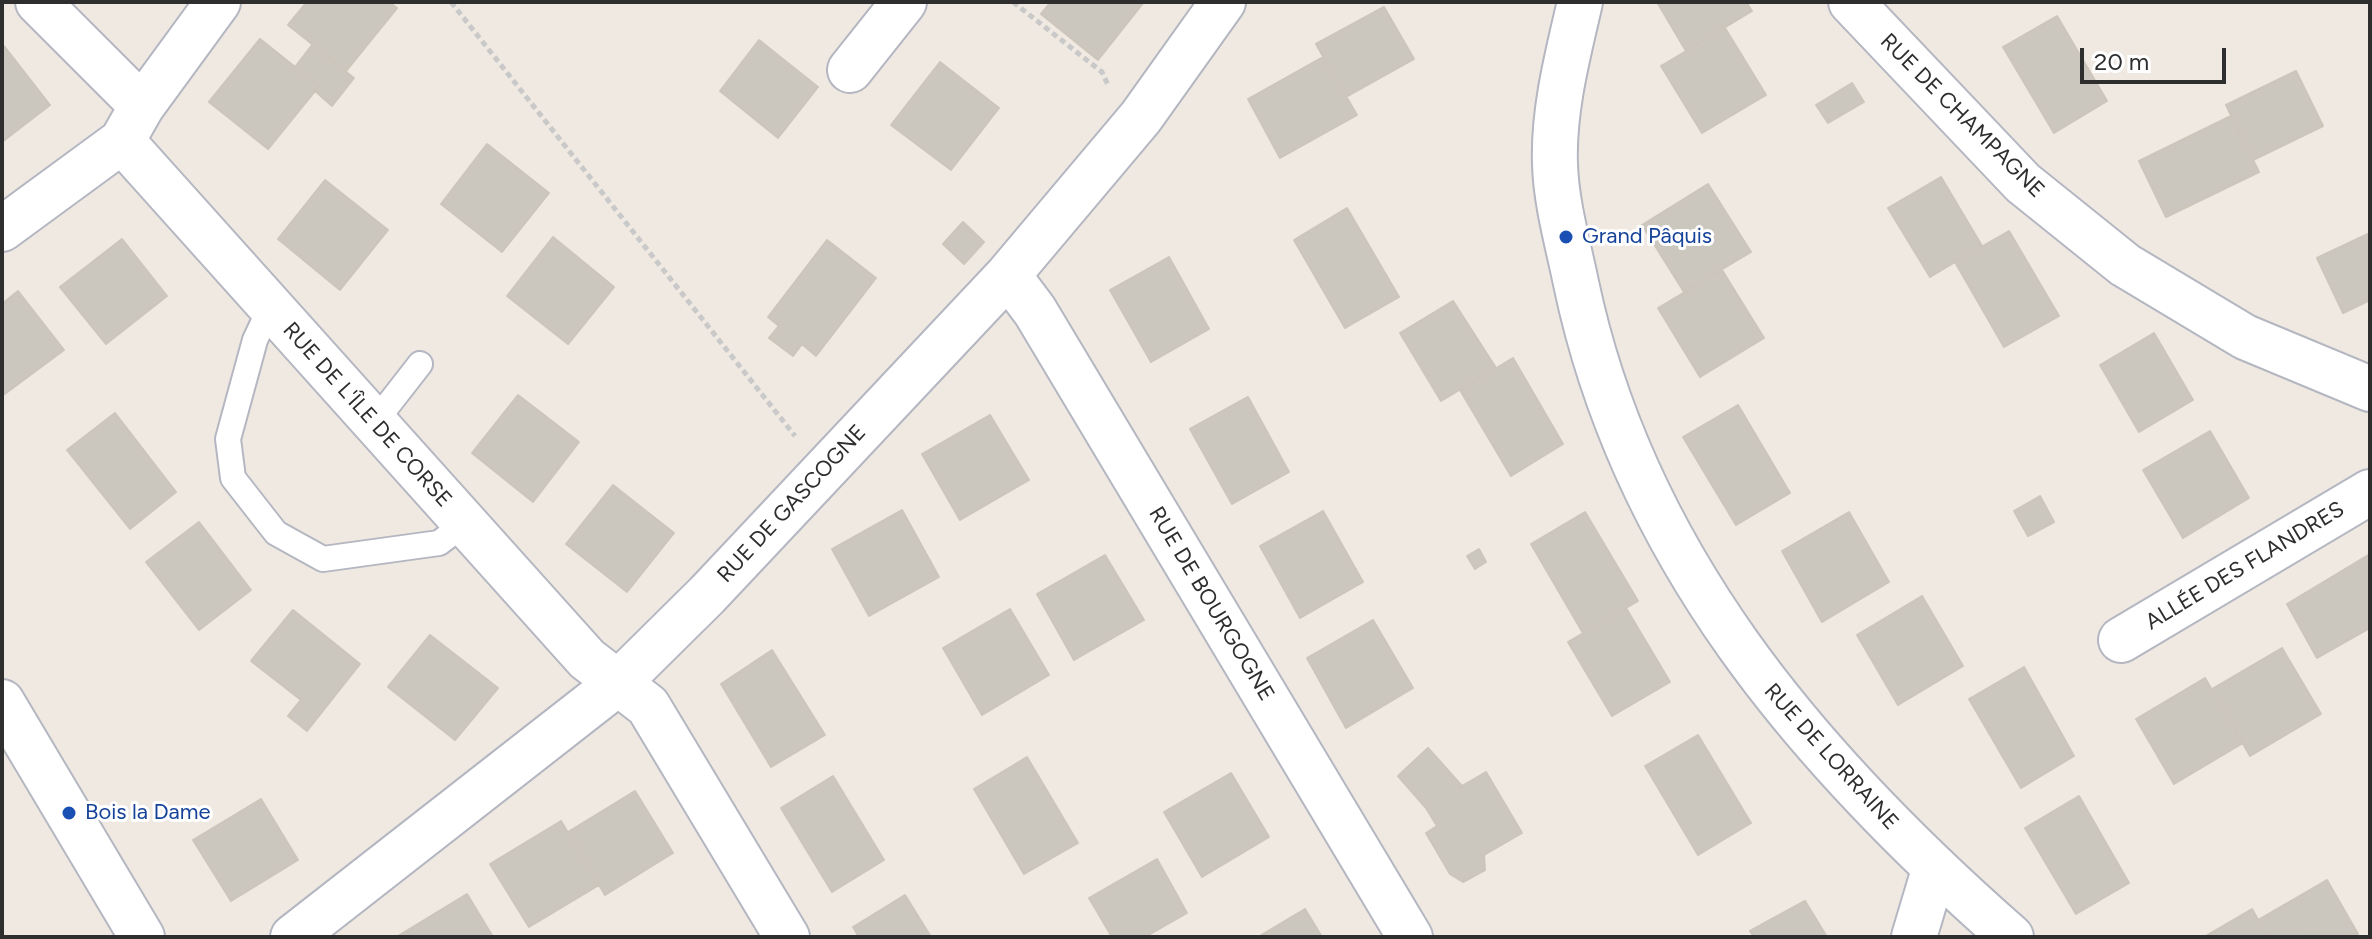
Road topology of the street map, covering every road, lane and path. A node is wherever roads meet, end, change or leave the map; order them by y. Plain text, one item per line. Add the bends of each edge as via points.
1 (38, 2) edge
2 (218, 2) edge
3 (451, 2) edge
4 (904, 2) edge
5 (1013, 2) edge
6 (1223, 2) edge
7 (1580, 2) edge
8 (1851, 2) edge
9 (850, 70) dead end
10 (1141, 117) junction
11 (132, 124) junction
12 (2, 229) edge
13 (1008, 275) junction
14 (271, 306) junction
15 (420, 364) dead end
16 (2370, 389) edge
17 (374, 423) junction
18 (824, 471) junction
19 (2370, 492) edge
20 (464, 524) junction
21 (2121, 640) dead end
22 (618, 683) junction
23 (2, 702) edge
24 (1934, 870) junction
25 (142, 937) edge
26 (293, 937) edge
27 (787, 937) edge
28 (1410, 937) edge
29 (1914, 937) edge
30 (2011, 937) edge

1 - 11 street, RUE DE L'ÎLE DE CORSE
2 - 11 street
3 - 18 path
4 - 9 street
5 - 10 path via 1102,72 1115,101
6 - 10 street, RUE DE GASCOGNE
7 - 24 street, RUE DE LORRAINE via 1563,79 1555,163 1588,341 1614,421 1665,533 1724,628 1793,720
8 - 16 street, RUE DE CHAMPAGNE via 2023,183 2125,265 2245,337
10 - 13 street, RUE DE GASCOGNE
11 - 12 street
11 - 14 street, RUE DE L'ÎLE DE CORSE
13 - 18 street, RUE DE GASCOGNE
13 - 28 street, RUE DE BOURGOGNE via 1035,311
14 - 17 street, RUE DE L'ÎLE DE CORSE
14 - 20 lane via 255,340 228,439 233,478 276,533 323,559 439,543
15 - 17 lane
17 - 20 street, RUE DE L'ÎLE DE CORSE
18 - 22 street, RUE DE GASCOGNE
19 - 21 street, ALLÉE DES FLANDRES
20 - 22 street, RUE DE L'ÎLE DE CORSE via 587,659
22 - 26 street, RUE DE GASCOGNE
22 - 27 street, RUE DE L'ÎLE DE CORSE via 648,706
23 - 25 street
24 - 29 street
24 - 30 street, RUE DE LORRAINE

